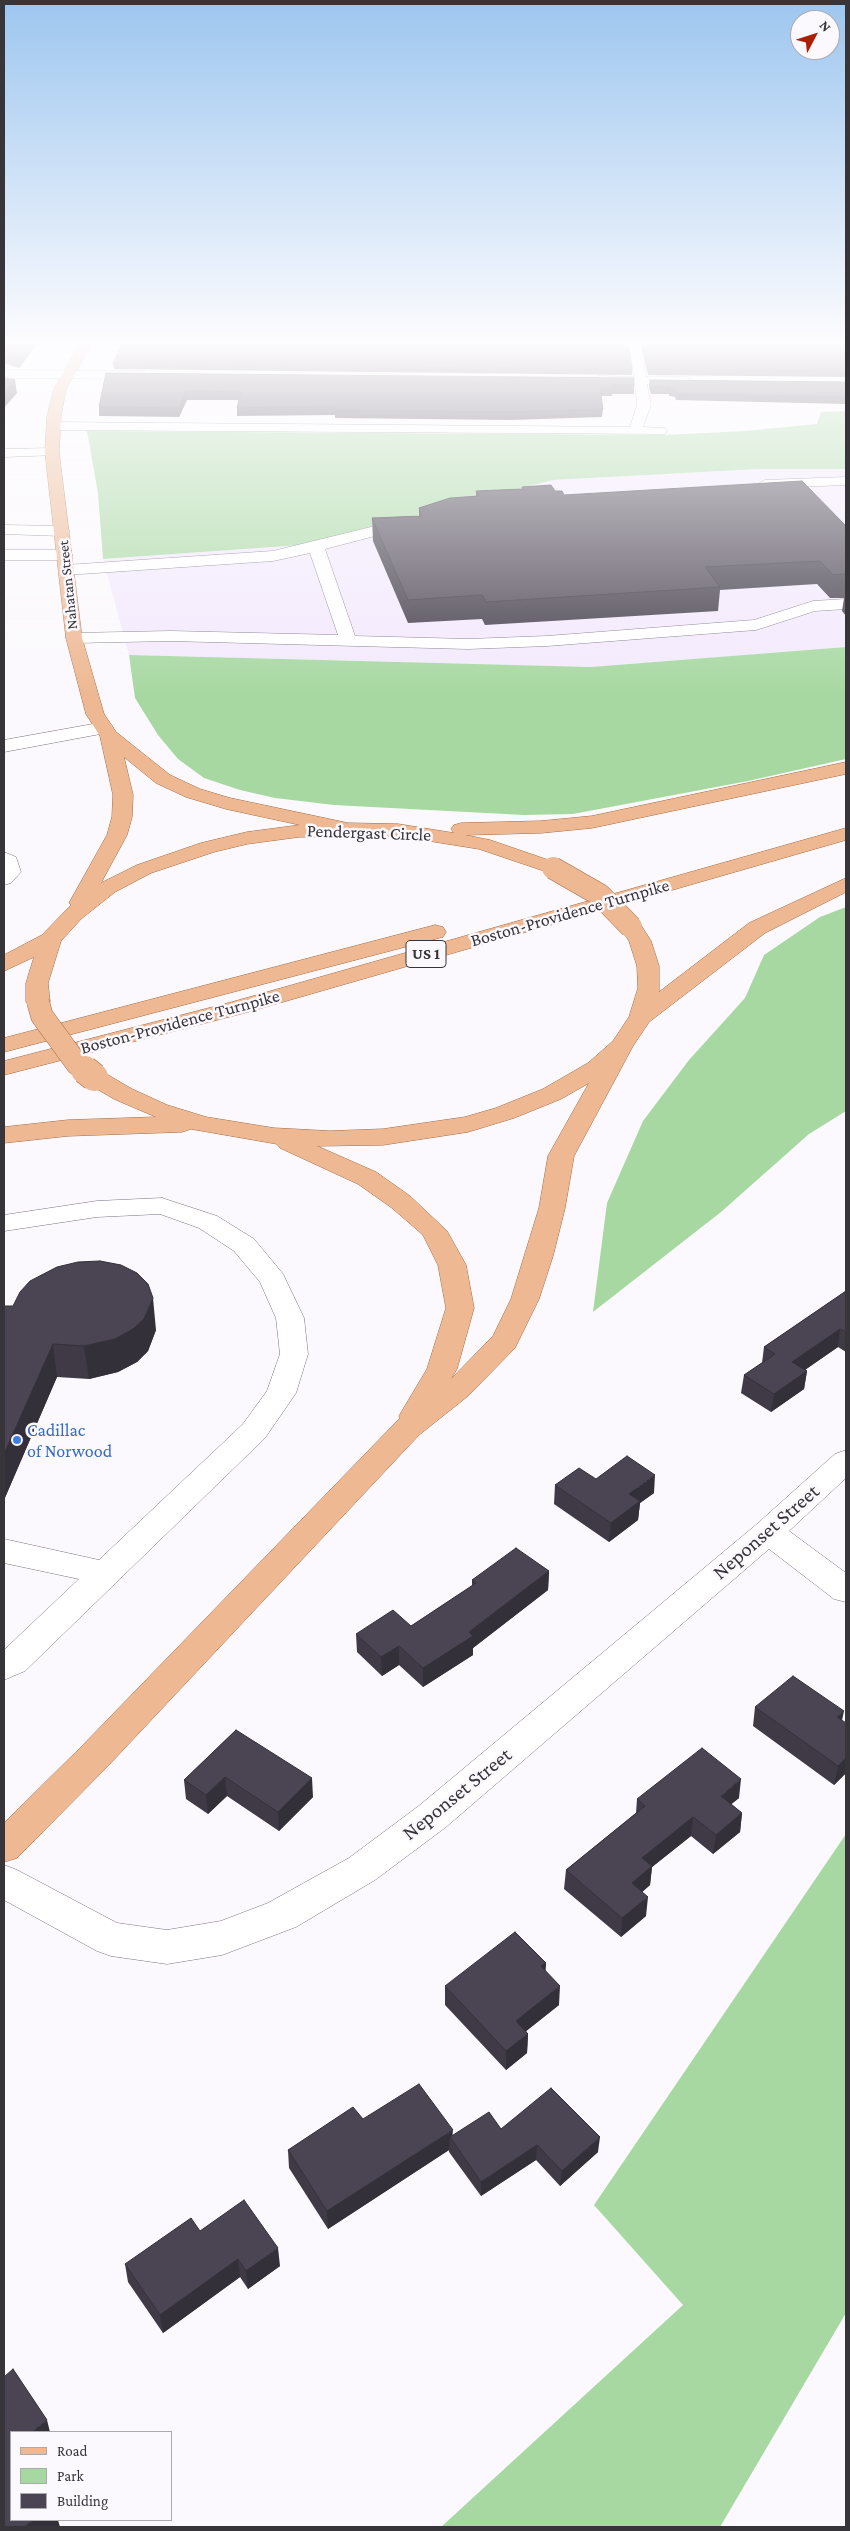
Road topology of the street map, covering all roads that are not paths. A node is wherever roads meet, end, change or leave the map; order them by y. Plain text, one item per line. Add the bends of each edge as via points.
1 (53, 462) edge
2 (846, 481) edge
3 (748, 485) edge
4 (425, 518) edge
5 (4, 530) edge
6 (62, 531) junction
7 (316, 547) junction
8 (4, 555) edge
9 (66, 562) junction
10 (846, 604) edge
11 (74, 638) junction
12 (348, 640) junction
13 (103, 726) junction
14 (4, 745) edge
15 (846, 768) edge
16 (846, 818) edge
17 (348, 829) junction
18 (398, 830) junction
19 (846, 834) edge
20 (4, 858) edge
21 (4, 879) edge
22 (846, 884) edge
23 (73, 914) junction
24 (50, 940) junction
25 (4, 964) edge
26 (640, 1017) junction
27 (4, 1045) edge
28 (621, 1046) junction
29 (4, 1068) edge
30 (202, 1124) junction
31 (4, 1136) edge
32 (274, 1136) junction
33 (4, 1224) edge
34 (408, 1428) junction
35 (846, 1461) edge
36 (768, 1532) junction
37 (6, 1556) edge
38 (105, 1573) junction
39 (846, 1590) edge
40 (4, 1667) edge
41 (8, 1835) edge
42 (4, 1881) edge

1 - 6 main road, Nahatan Street
2 - 3 street
4 - 7 street
5 - 6 street
6 - 9 main road, Nahatan Street
7 - 9 street via 273,556
7 - 12 street
8 - 9 street
9 - 11 main road, Nahatan Street
10 - 12 street via 813,606 756,625 557,640 468,644
11 - 12 street via 171,636
11 - 13 main road, Nahatan Street
13 - 14 street
13 - 17 main road via 163,778 193,793
13 - 23 main road, Nahatan Street via 123,795 122,817 108,854
15 - 18 main road via 592,822 541,827
16 - 27 main road, Boston-Providence Turnpike / US 1 via 452,927
17 - 18 main road, Pendergast Circle
17 - 23 main road, Pendergast Circle via 299,831 208,847 144,869 108,888
18 - 26 main road, Pendergast Circle, bridge via 483,844 553,868 600,895 640,941 648,966 649,988
19 - 29 main road, Boston-Providence Turnpike / US 1 via 240,1007
20 - 21 street via 9,861 11,872
22 - 26 main road via 757,928
23 - 24 main road, Pendergast Circle
24 - 25 main road
24 - 30 main road, Pendergast Circle, bridge via 37,983 38,1002 42,1016 77,1064 123,1094 158,1110
26 - 28 main road, Pendergast Circle
28 - 32 main road, Pendergast Circle via 596,1068 552,1094 468,1124 383,1137
28 - 34 main road via 561,1156 539,1256 525,1299 505,1341 458,1389
30 - 31 main road via 68,1128
30 - 32 main road, Pendergast Circle
32 - 34 main road via 367,1178 401,1202 434,1231 452,1265 460,1308 442,1368
33 - 38 street via 97,1209 162,1206 208,1222 244,1245 273,1280 290,1318 294,1354 281,1393 254,1431
34 - 41 main road via 94,1757
35 - 36 street, Neponset Street
36 - 39 street
36 - 42 street, Neponset Street via 433,1816 362,1869 282,1914 222,1938 167,1947 111,1939
37 - 38 street
38 - 40 street

